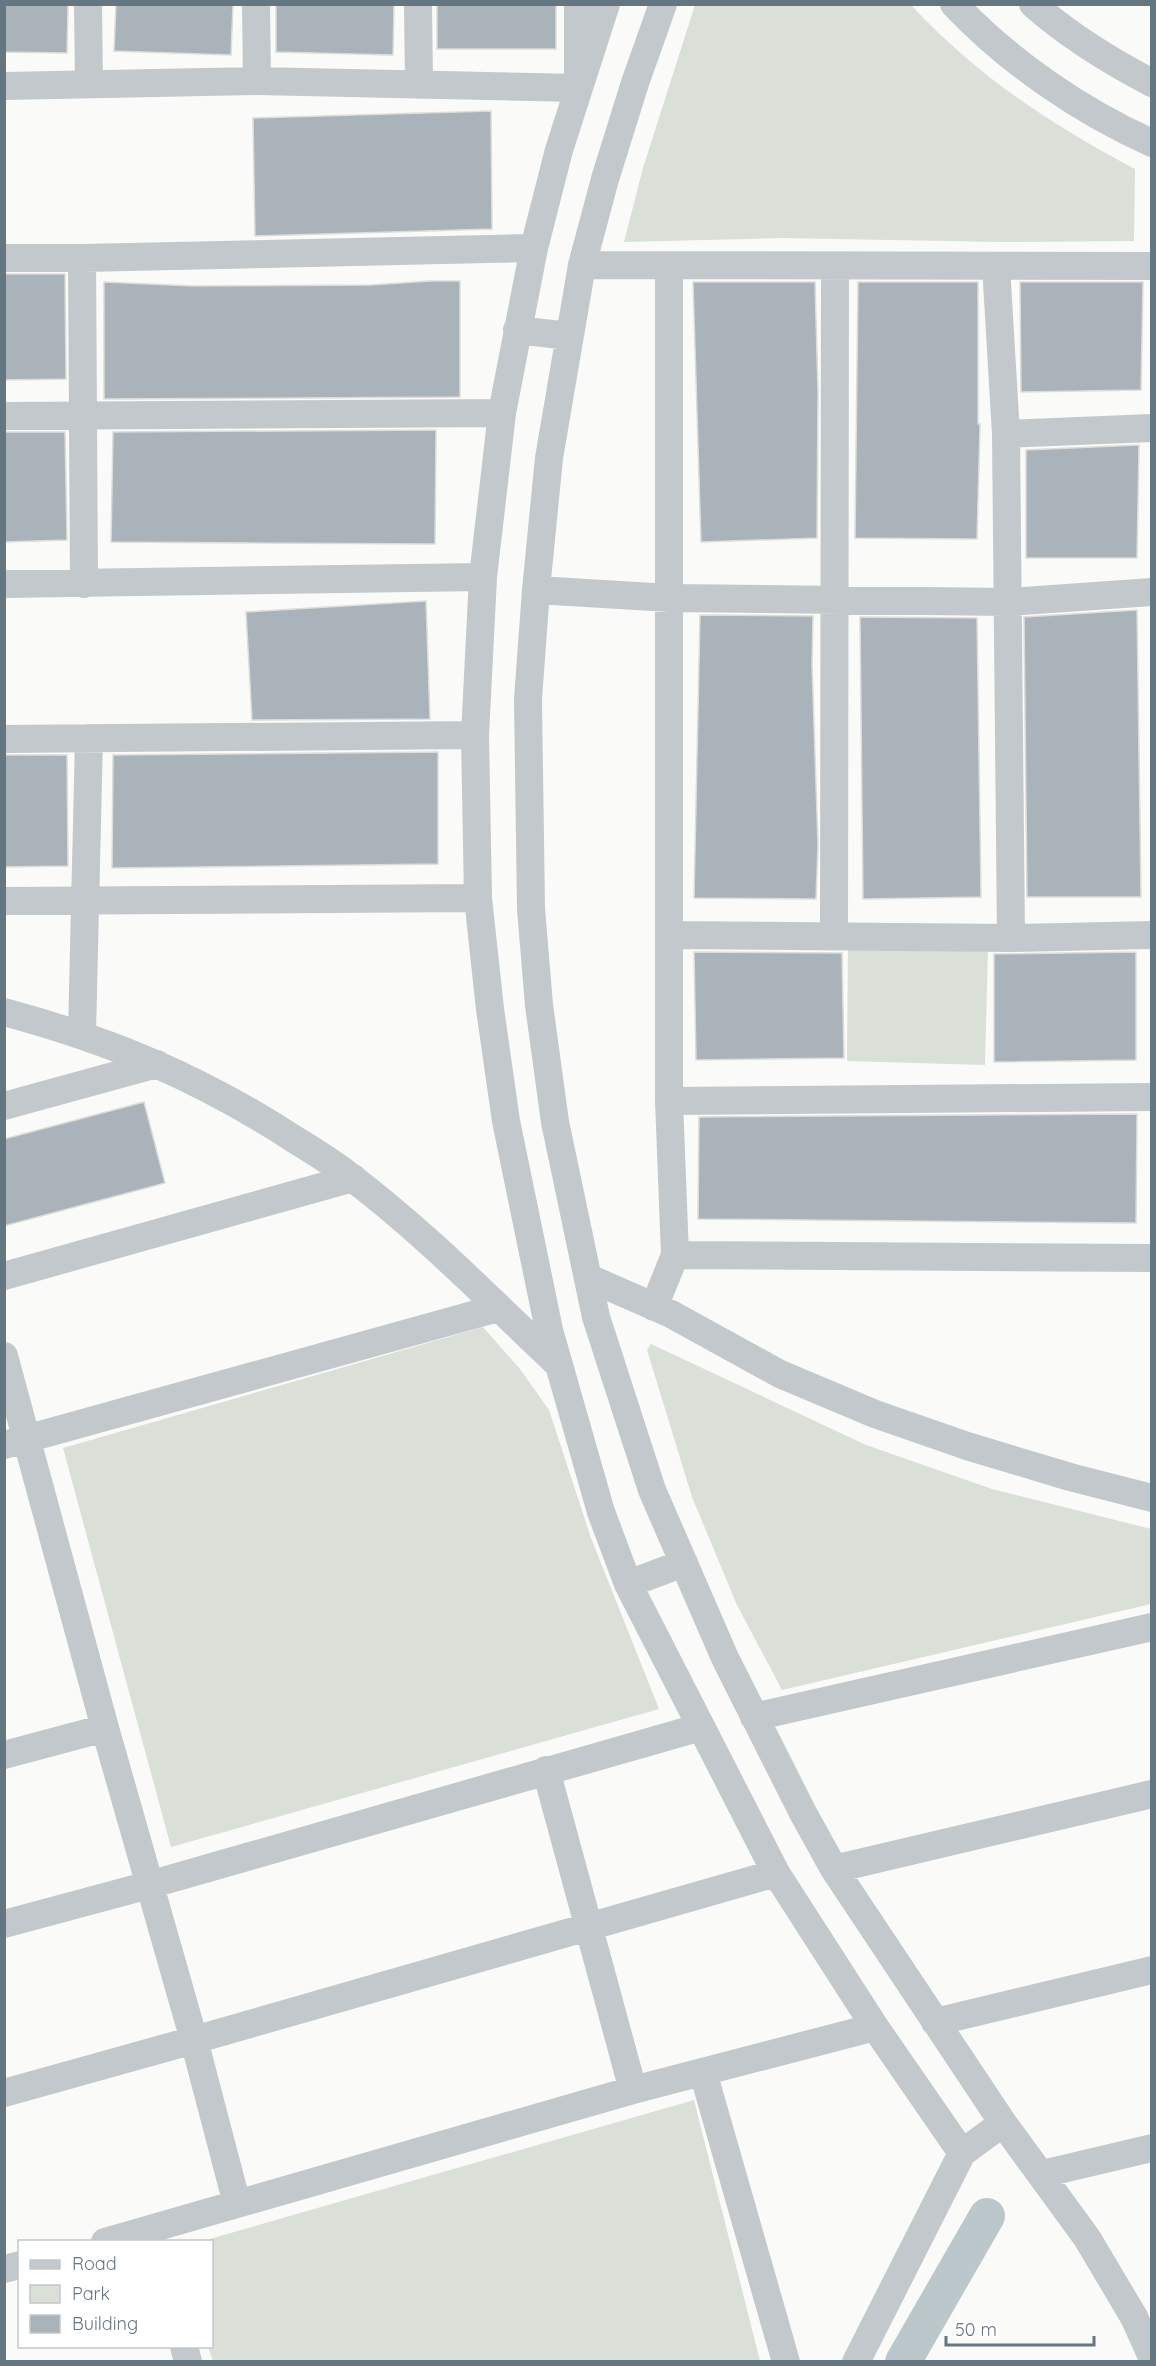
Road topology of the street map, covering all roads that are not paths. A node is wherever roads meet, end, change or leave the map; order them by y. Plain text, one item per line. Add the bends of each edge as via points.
1 (88, 4) edge
2 (256, 4) edge
3 (418, 4) edge
4 (578, 4) edge
5 (606, 4) edge
6 (663, 4) edge
7 (954, 4) edge
8 (1033, 4) edge
9 (1147, 77) edge
10 (257, 81) junction
11 (89, 84) junction
12 (419, 85) junction
13 (4, 86) edge
14 (578, 88) junction
15 (1152, 143) edge
16 (534, 248) junction
17 (4, 258) edge
18 (82, 258) junction
19 (582, 266) junction
20 (835, 266) junction
21 (996, 266) junction
22 (1152, 266) edge
23 (669, 267) junction
24 (517, 330) junction
25 (569, 336) junction
26 (502, 413) junction
27 (83, 415) junction
28 (4, 416) edge
29 (1152, 428) edge
30 (1006, 434) junction
31 (483, 578) junction
32 (4, 584) edge
33 (84, 584) junction
34 (536, 590) junction
35 (1152, 592) edge
36 (669, 598) junction
37 (835, 599) junction
38 (1008, 602) junction
39 (475, 735) junction
40 (89, 738) junction
41 (4, 739) edge
42 (478, 898) junction
43 (85, 900) junction
44 (4, 901) edge
45 (669, 935) junction
46 (1152, 935) edge
47 (834, 936) junction
48 (1011, 938) junction
49 (4, 1012) edge
50 (82, 1034) junction
51 (157, 1064) junction
52 (1152, 1097) edge
53 (669, 1101) junction
54 (4, 1106) edge
55 (353, 1178) junction
56 (675, 1255) junction
57 (1152, 1258) edge
58 (4, 1276) edge
59 (589, 1278) junction
60 (654, 1307) junction
61 (498, 1308) junction
62 (4, 1356) edge
63 (560, 1367) junction
64 (16, 1441) edge
65 (1152, 1498) edge
66 (684, 1563) junction
67 (627, 1584) junction
68 (1152, 1627) edge
69 (754, 1717) junction
70 (700, 1727) junction
71 (105, 1728) junction
72 (4, 1755) edge
73 (546, 1770) junction
74 (1152, 1794) edge
75 (834, 1869) junction
76 (776, 1873) junction
77 (149, 1885) junction
78 (4, 1924) edge
79 (588, 1928) junction
80 (1152, 1970) edge
81 (934, 2022) junction
82 (875, 2027) junction
83 (194, 2040) junction
84 (704, 2072) junction
85 (633, 2091) junction
86 (4, 2093) edge
87 (1003, 2123) junction
88 (1152, 2148) edge
89 (962, 2153) junction
90 (1042, 2174) junction
91 (237, 2204) junction
92 (153, 2235) edge
93 (113, 2240) edge
94 (1143, 2315) edge
95 (1152, 2357) edge
96 (786, 2361) edge
97 (856, 2361) edge

1 - 11 street
2 - 10 street
3 - 12 street
4 - 14 street
5 - 14 street
6 - 19 street via 605,179
7 - 15 street via 1002,49 1047,83
8 - 9 street via 1106,59
10 - 11 street
10 - 12 street
11 - 13 street
12 - 14 street
14 - 16 street
16 - 18 street
16 - 24 street
17 - 18 street
18 - 27 street
19 - 23 street
19 - 25 street
20 - 21 street
20 - 23 street
20 - 37 street
21 - 22 street
21 - 30 street
23 - 36 street
24 - 25 street
24 - 26 street
25 - 34 street via 549,458
26 - 27 street
26 - 31 street
27 - 28 street
27 - 33 street
29 - 30 street
30 - 38 street
31 - 33 street
31 - 39 street
32 - 33 street
34 - 36 street
34 - 59 street via 528,699 531,909 555,1122
35 - 38 street
36 - 37 street
36 - 45 street
37 - 38 street
37 - 47 street
38 - 48 street
39 - 40 street
39 - 42 street
40 - 41 street
40 - 43 street
42 - 43 street
42 - 63 street via 506,1121
43 - 44 street
43 - 50 street
45 - 47 street
45 - 53 street
46 - 48 street
47 - 48 street
49 - 50 street
50 - 51 street
51 - 54 street
51 - 55 street via 214,1090
52 - 53 street
53 - 56 street
55 - 58 street
55 - 61 street
56 - 57 street
56 - 60 street
59 - 60 street
59 - 66 street via 596,1317 652,1490
60 - 65 street via 780,1374 875,1414 967,1446
61 - 63 street
61 - 64 street
62 - 64 street
63 - 67 street via 601,1512
64 - 71 street
66 - 67 street
66 - 69 street
67 - 70 street
68 - 69 street
69 - 75 street
70 - 73 street
70 - 76 street
71 - 72 street
71 - 77 street
73 - 77 street
73 - 79 street
74 - 75 street
75 - 81 street
76 - 79 street
76 - 82 street
77 - 78 street
77 - 83 street
79 - 83 street
79 - 85 street
80 - 81 street
81 - 87 street
82 - 84 street
82 - 89 street
83 - 86 street
83 - 91 street
84 - 85 street
84 - 96 street
85 - 91 street
87 - 89 street
87 - 90 street
88 - 90 street
89 - 97 street
90 - 94 street
91 - 92 street
92 - 93 street
94 - 95 street

